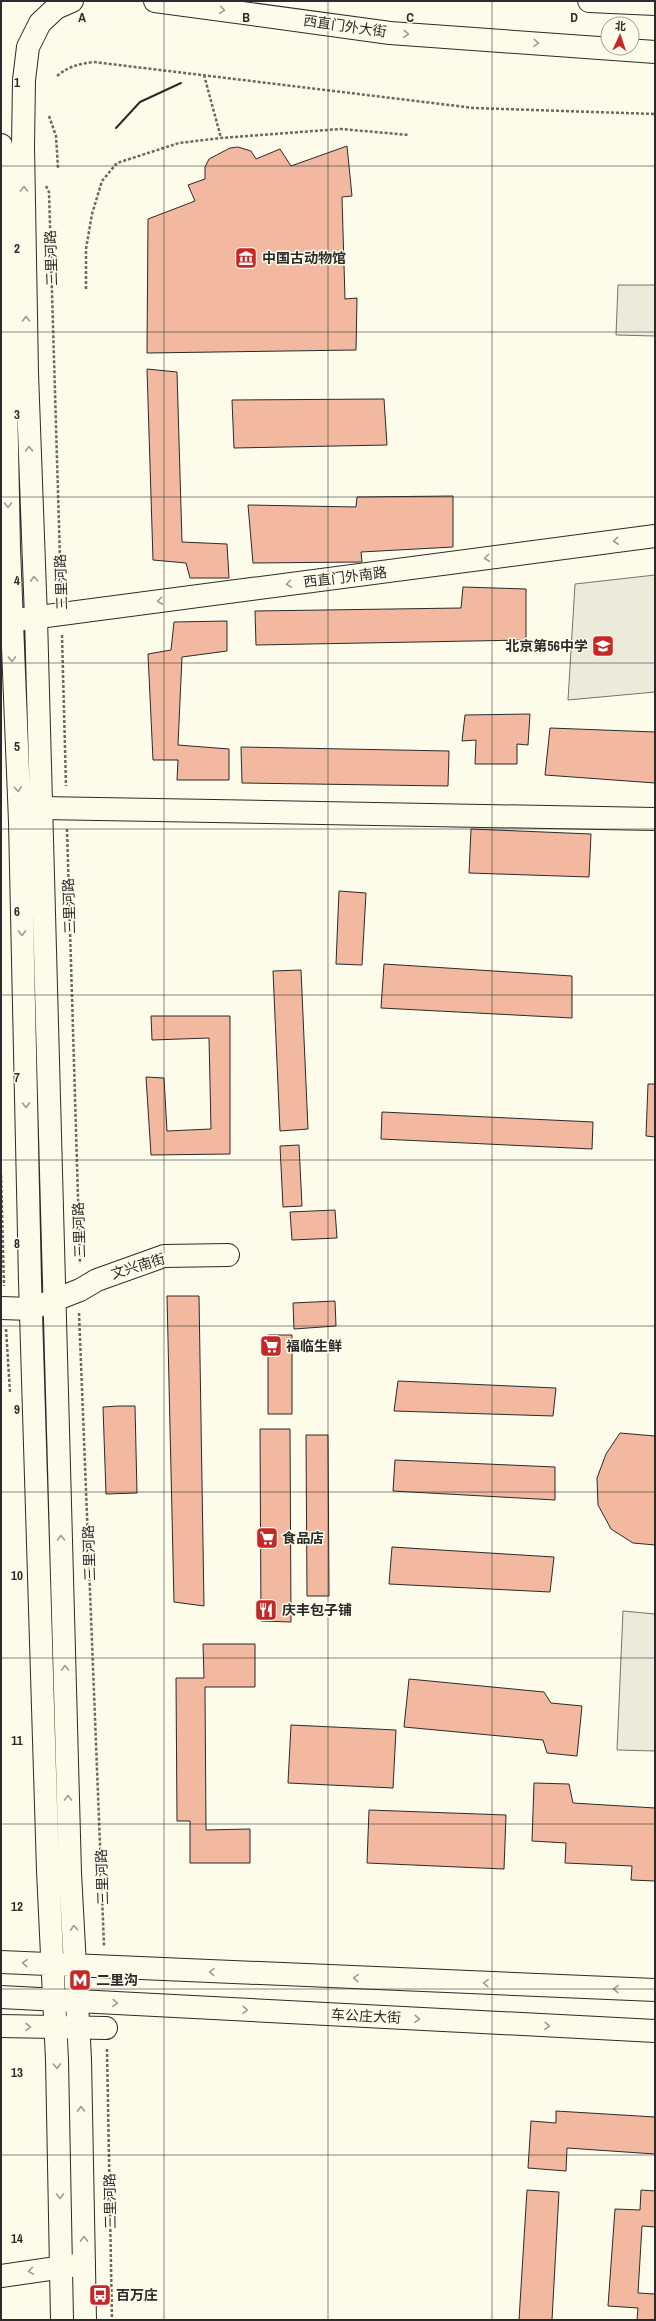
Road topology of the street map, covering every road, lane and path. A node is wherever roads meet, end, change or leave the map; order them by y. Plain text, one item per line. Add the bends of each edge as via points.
1 (72, 1) edge
2 (156, 1) edge
3 (589, 1) edge
4 (655, 4) edge
5 (655, 52) edge
6 (204, 75) junction
7 (57, 76) dead end
8 (655, 114) edge
9 (48, 116) dead end
10 (409, 135) dead end
11 (221, 138) junction
12 (1, 145) edge
13 (58, 168) dead end
14 (42, 179) dead end
15 (86, 289) dead end
16 (26, 344) junction
17 (3, 345) edge
18 (11, 372) edge
19 (655, 536) edge
20 (62, 614) junction
21 (36, 618) junction
22 (6, 621) edge
23 (41, 808) junction
24 (66, 808) junction
25 (655, 819) edge
26 (228, 1255) dead end
27 (80, 1290) junction
28 (54, 1301) junction
29 (1, 1308) edge
30 (31, 1309) junction
31 (1, 1962) edge
32 (52, 1964) junction
33 (76, 1967) junction
34 (105, 1967) junction
35 (655, 1990) edge
36 (1, 1997) edge
37 (54, 1999) junction
38 (76, 2000) junction
39 (1, 2026) edge
40 (56, 2027) junction
41 (78, 2028) junction
42 (106, 2028) joint
43 (655, 2031) edge
44 (84, 2264) junction
45 (61, 2267) junction
46 (1, 2276) edge
47 (62, 2320) edge
48 (86, 2320) edge
49 (112, 2320) edge

16 -> 1 main road, 三里河路 via 23,146 24,80 28,47 40,23 56,8
2 -> 5 main road, 西直门外大街 via 390,32
3 - 4 main road
6 - 7 path via 94,62 80,63 67,68
6 - 8 path via 474,108
6 - 11 path
9 - 13 path via 56,136
10 - 11 path via 341,129
11 - 15 path via 179,143 117,163 102,181 92,214 86,249
12 - 17 main road, 三里河路
14 - 20 path, 三里河路 via 49,192
16 - 17 main road
16 - 18 main road, 三里河路
17 - 18 main road, 三里河路
21 -> 18 main road, 三里河路
18 -> 22 main road, 三里河路
19 -> 20 main road, 西直门外南路
20 - 21 main road, 西直门外南路
20 - 24 path, 三里河路
21 - 22 main road, 西直门外南路
21 - 23 main road, 三里河路
22 -> 30 main road, 三里河路 via 20,822
23 - 24 main road
23 - 28 main road, 三里河路
24 - 25 main road
24 - 27 path, 三里河路
26 - 27 main road, 文兴南街 via 164,1256 97,1280
27 - 28 main road, 文兴南街
27 - 34 path, 三里河路 via 79,1325
28 - 30 main road, 文兴南街
33 -> 28 main road, 三里河路 via 70,1872
29 - 30 main road
30 - 32 main road, 三里河路
32 -> 31 main road
32 - 33 main road
32 - 37 main road, 三里河路
33 - 34 main road
33 - 38 main road, 三里河路
35 -> 34 main road
36 - 37 main road, 车公庄大街
37 - 38 main road, 车公庄大街
37 - 40 main road, 三里河路
38 - 41 main road, 三里河路
38 -> 43 main road, 车公庄大街
39 -> 40 main road
40 - 41 main road
40 -> 45 main road, 三里河路
41 - 42 main road
44 -> 41 main road, 三里河路
42 - 49 path, 三里河路
44 - 45 main road
44 - 48 main road, 三里河路
45 -> 46 main road
45 - 47 main road, 三里河路

